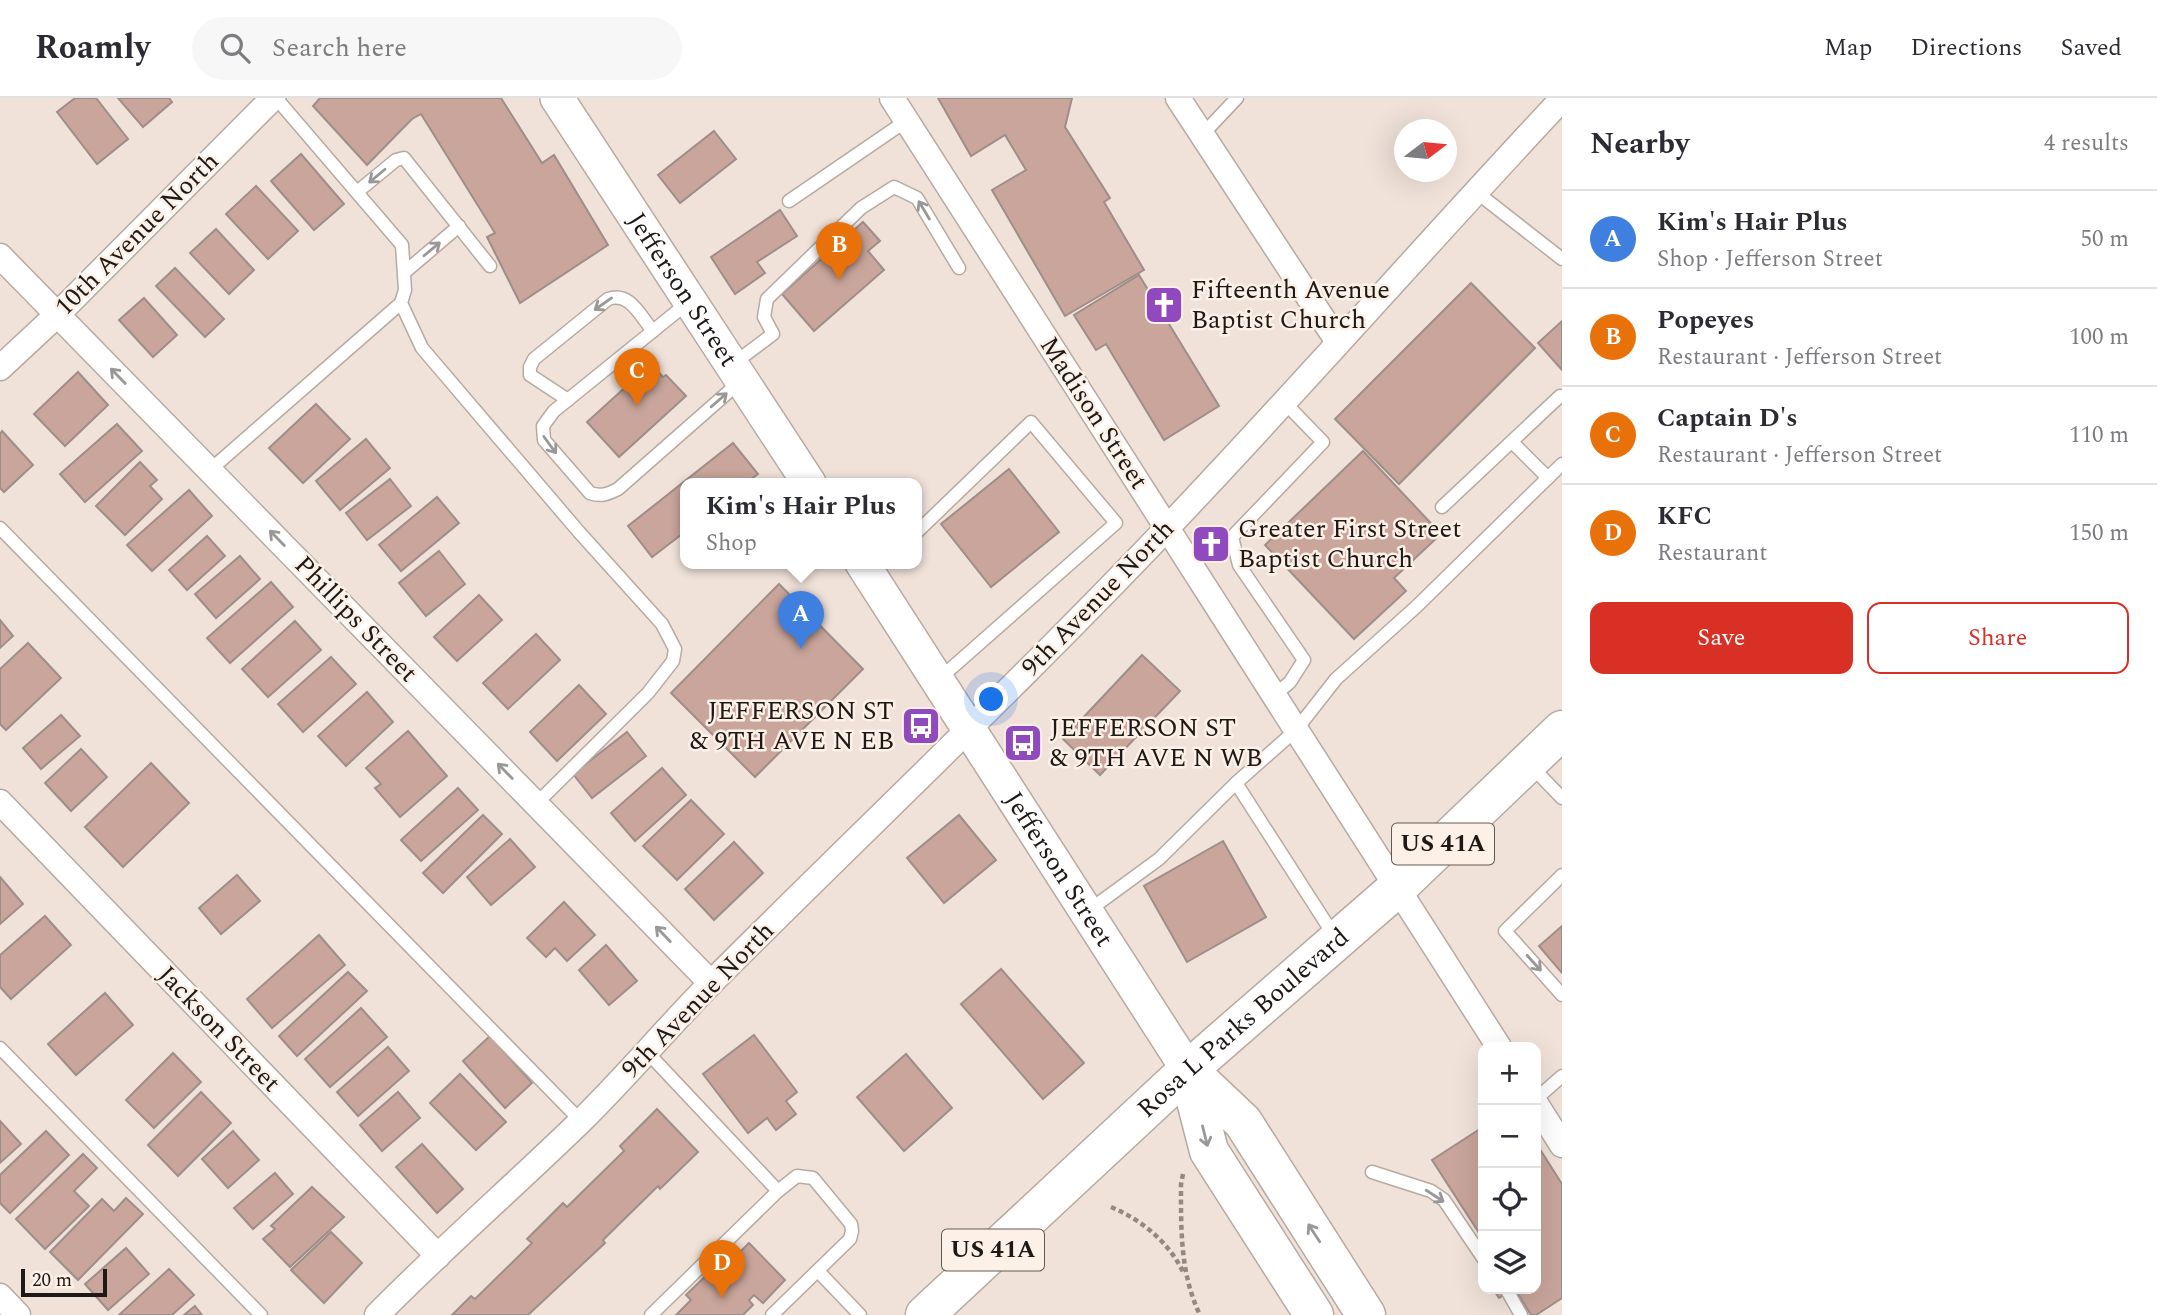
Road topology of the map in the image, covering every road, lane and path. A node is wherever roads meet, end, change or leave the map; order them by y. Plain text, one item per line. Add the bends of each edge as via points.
1 (275, 98) edge
2 (557, 98) edge
3 (892, 98) edge
4 (1178, 98) edge
5 (1237, 98) edge
6 (1562, 99) edge
7 (906, 121) junction
8 (1202, 135) junction
9 (1475, 191) junction
10 (357, 192) junction
11 (789, 201) dead end
12 (459, 226) junction
13 (0, 256) edge
14 (1562, 259) edge
15 (490, 266) dead end
16 (959, 268) dead end
17 (405, 272) junction
18 (690, 301) junction
19 (401, 303) junction
20 (58, 314) junction
21 (653, 331) junction
22 (1338, 342) junction
23 (0, 368) edge
24 (737, 373) junction
25 (1560, 396) dead end
26 (568, 400) junction
27 (1285, 403) junction
28 (1512, 442) junction
29 (1562, 464) edge
30 (210, 470) junction
31 (806, 478) edge
32 (1548, 478) junction
33 (1442, 507) dead end
34 (922, 526) edge
35 (1168, 527) junction
36 (0, 528) edge
37 (870, 569) edge
38 (939, 680) junction
39 (1275, 695) junction
40 (970, 728) junction
41 (1296, 730) junction
42 (1562, 730) edge
43 (1528, 762) junction
44 (1236, 783) junction
45 (1562, 797) edge
46 (0, 802) edge
47 (536, 804) junction
48 (1562, 874) edge
49 (1397, 888) junction
50 (1087, 911) junction
51 (1337, 940) junction
52 (711, 983) junction
53 (1562, 995) edge
54 (1496, 1042) edge
55 (0, 1048) edge
56 (648, 1053) junction
57 (1188, 1070) junction
58 (1562, 1076) edge
59 (1541, 1097) edge
60 (1538, 1105) edge
61 (581, 1121) junction
62 (1562, 1145) edge
63 (1372, 1172) dead end
64 (1184, 1173) dead end
65 (778, 1191) junction
66 (1111, 1208) dead end
67 (1478, 1251) edge
68 (438, 1256) junction
69 (818, 1271) junction
70 (1186, 1279) junction
71 (1509, 1294) edge
72 (0, 1296) edge
73 (927, 1314) edge
74 (18, 1315) edge
75 (261, 1315) edge
76 (377, 1315) edge
77 (651, 1315) edge
78 (772, 1315) edge
79 (860, 1315) edge
80 (1200, 1315) edge
81 (1314, 1315) edge
82 (1366, 1315) edge
83 (1521, 1315) edge

1 - 10 lane
1 - 20 street, 10th Avenue North
2 - 18 main road, Jefferson Street
3 - 7 street, Madison Street
4 - 8 street
5 - 8 lane
6 - 9 street, 9th Avenue North
7 - 11 lane
7 - 35 street, Madison Street
8 - 22 street
9 - 14 lane
9 - 22 street, 9th Avenue North
12 -> 10 lane via 408,160 396,160
10 - 17 lane via 402,245
12 - 15 lane
17 -> 12 lane
13 - 20 street, Phillips Street
16 -> 24 lane via 917,198 894,187 861,208 767,299 764,317 773,334
17 - 19 lane
18 - 21 lane
18 - 24 main road, Jefferson Street
19 - 30 lane
19 - 47 lane via 422,348 662,624 675,649 673,661 648,692
20 - 23 street, 10th Avenue North
30 -> 20 street, Phillips Street
21 - 26 lane
21 -> 26 lane via 626,298 617,296 534,359 530,375
22 - 27 street, 9th Avenue North
26 -> 24 lane via 546,419 544,440 597,496 618,489
24 - 31 main road, Jefferson Street
25 - 28 lane
27 - 35 street, 9th Avenue North
27 - 39 lane via 1323,442 1231,537 1239,565 1304,660
28 - 32 lane
28 - 33 lane
29 - 32 lane
47 -> 30 street, Phillips Street
32 - 41 lane via 1418,606 1336,678
34 - 38 lane via 1031,422 1116,523
35 - 39 street, Madison Street
35 - 40 street, 9th Avenue North
36 - 61 lane
37 - 38 main road, Jefferson Street
38 - 40 main road, Jefferson Street
39 - 41 street, Madison Street
40 - 50 main road, Jefferson Street
40 - 52 street, 9th Avenue North
41 - 44 lane
41 - 49 street, Madison Street
42 - 43 main road, Rosa L Parks Boulevard / US 41A
43 - 45 lane
43 - 49 main road, Rosa L Parks Boulevard / US 41A
44 - 50 lane via 1159,859
44 - 51 lane
46 - 68 street, Jackson Street
52 -> 47 street, Phillips Street
48 -> 53 lane via 1505,930
49 - 51 main road, Rosa L Parks Boulevard / US 41A
49 - 54 street, Madison Street
50 - 57 main road, Jefferson Street
51 - 57 main road, Rosa L Parks Boulevard / US 41A
52 - 56 street, 9th Avenue North
55 - 75 lane
56 - 61 street, 9th Avenue North
56 - 65 lane
57 - 73 main road, Rosa L Parks Boulevard / US 41A
57 -> 81 main road, Jefferson Street via 1209,1151
82 -> 57 main road, Jefferson Street via 1243,1122
58 - 59 lane
60 - 62 street
61 - 68 street, 9th Avenue North
63 -> 67 lane via 1431,1191 1444,1200
64 - 70 path via 1181,1235
65 - 69 lane via 797,1176 813,1178 851,1224 850,1239
65 - 77 lane
66 - 70 path via 1132,1217 1163,1242
68 - 76 street, 9th Avenue North
69 - 78 lane
69 - 79 lane
70 - 80 path
71 - 83 lane
72 - 74 street

